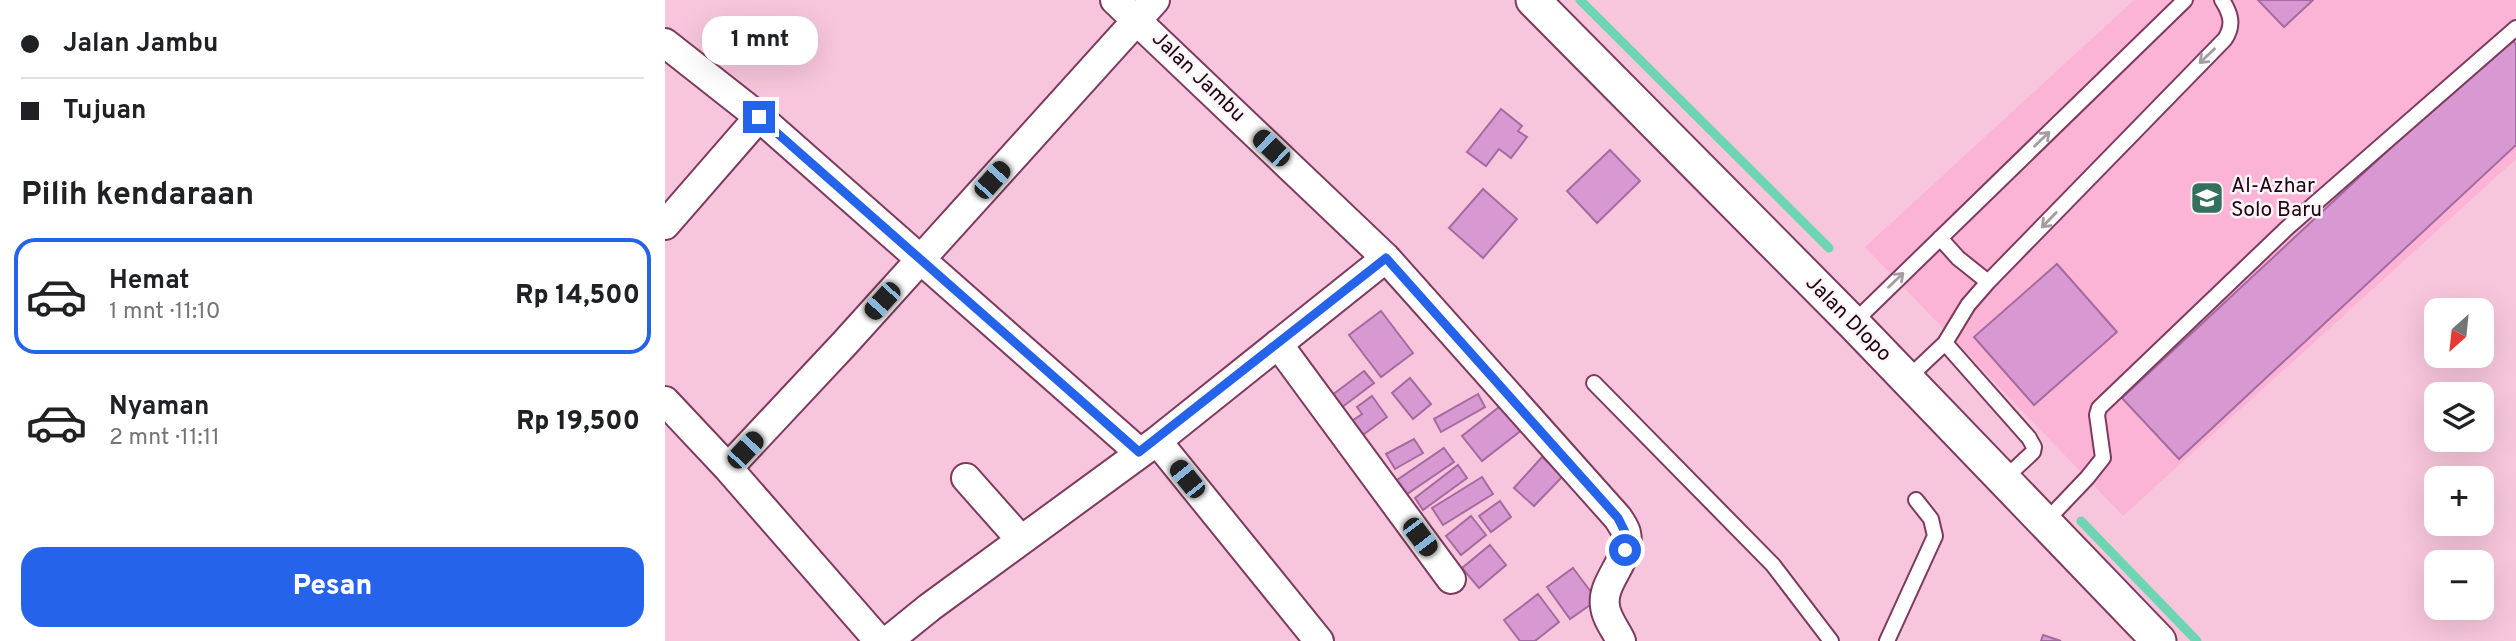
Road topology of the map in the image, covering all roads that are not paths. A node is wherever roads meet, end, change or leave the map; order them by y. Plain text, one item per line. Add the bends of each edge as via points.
1 (1115, 0) edge
2 (1533, 0) edge
3 (2185, 0) edge
4 (2222, 0) edge
5 (1146, 10) edge
6 (2516, 29) edge
7 (665, 43) edge
8 (759, 117) junction
9 (665, 225) edge
10 (1940, 238) junction
11 (1386, 258) junction
12 (919, 260) junction
13 (1988, 282) junction
14 (1853, 323) junction
15 (1945, 343) junction
16 (1278, 344) junction
17 (1907, 379) junction
18 (1594, 383) dead end
19 (665, 401) edge
20 (1148, 446) junction
21 (728, 468) junction
22 (2010, 473) junction
23 (966, 478) dead end
24 (1916, 500) dead end
25 (2045, 522) junction
26 (1021, 540) junction
27 (1451, 579) dead end
28 (879, 641) edge
29 (888, 641) edge
30 (1319, 641) edge
31 (1621, 641) edge
32 (1831, 641) edge
33 (1887, 641) edge
34 (2159, 641) edge

1 - 5 street, Jalan Jambu
2 - 14 street, Jalan Dlopo
10 -> 3 lane
4 -> 13 lane via 2231,19 2225,39
5 - 11 street, Jalan Jambu
5 - 12 street
6 - 25 lane via 2287,228 2099,408 2103,458
7 - 8 street
8 - 9 street
8 - 12 street
10 - 13 lane
14 -> 10 lane
11 - 16 street
11 - 31 street, Jalan Jambu via 1618,518 1626,534 1625,550 1604,602
12 - 20 street
12 - 21 street
13 - 15 lane
14 - 17 street, Jalan Dlopo
15 - 17 lane
15 - 22 lane via 2034,447
16 - 20 street
16 - 27 street
17 - 22 street, Jalan Dlopo
18 - 32 lane via 1773,565
19 - 21 street
20 - 26 street
20 - 30 street
21 - 28 street
22 - 25 street, Jalan Dlopo
23 - 26 street
24 - 33 lane via 1931,519 1935,536
25 - 34 street, Jalan Dlopo
26 - 29 street

